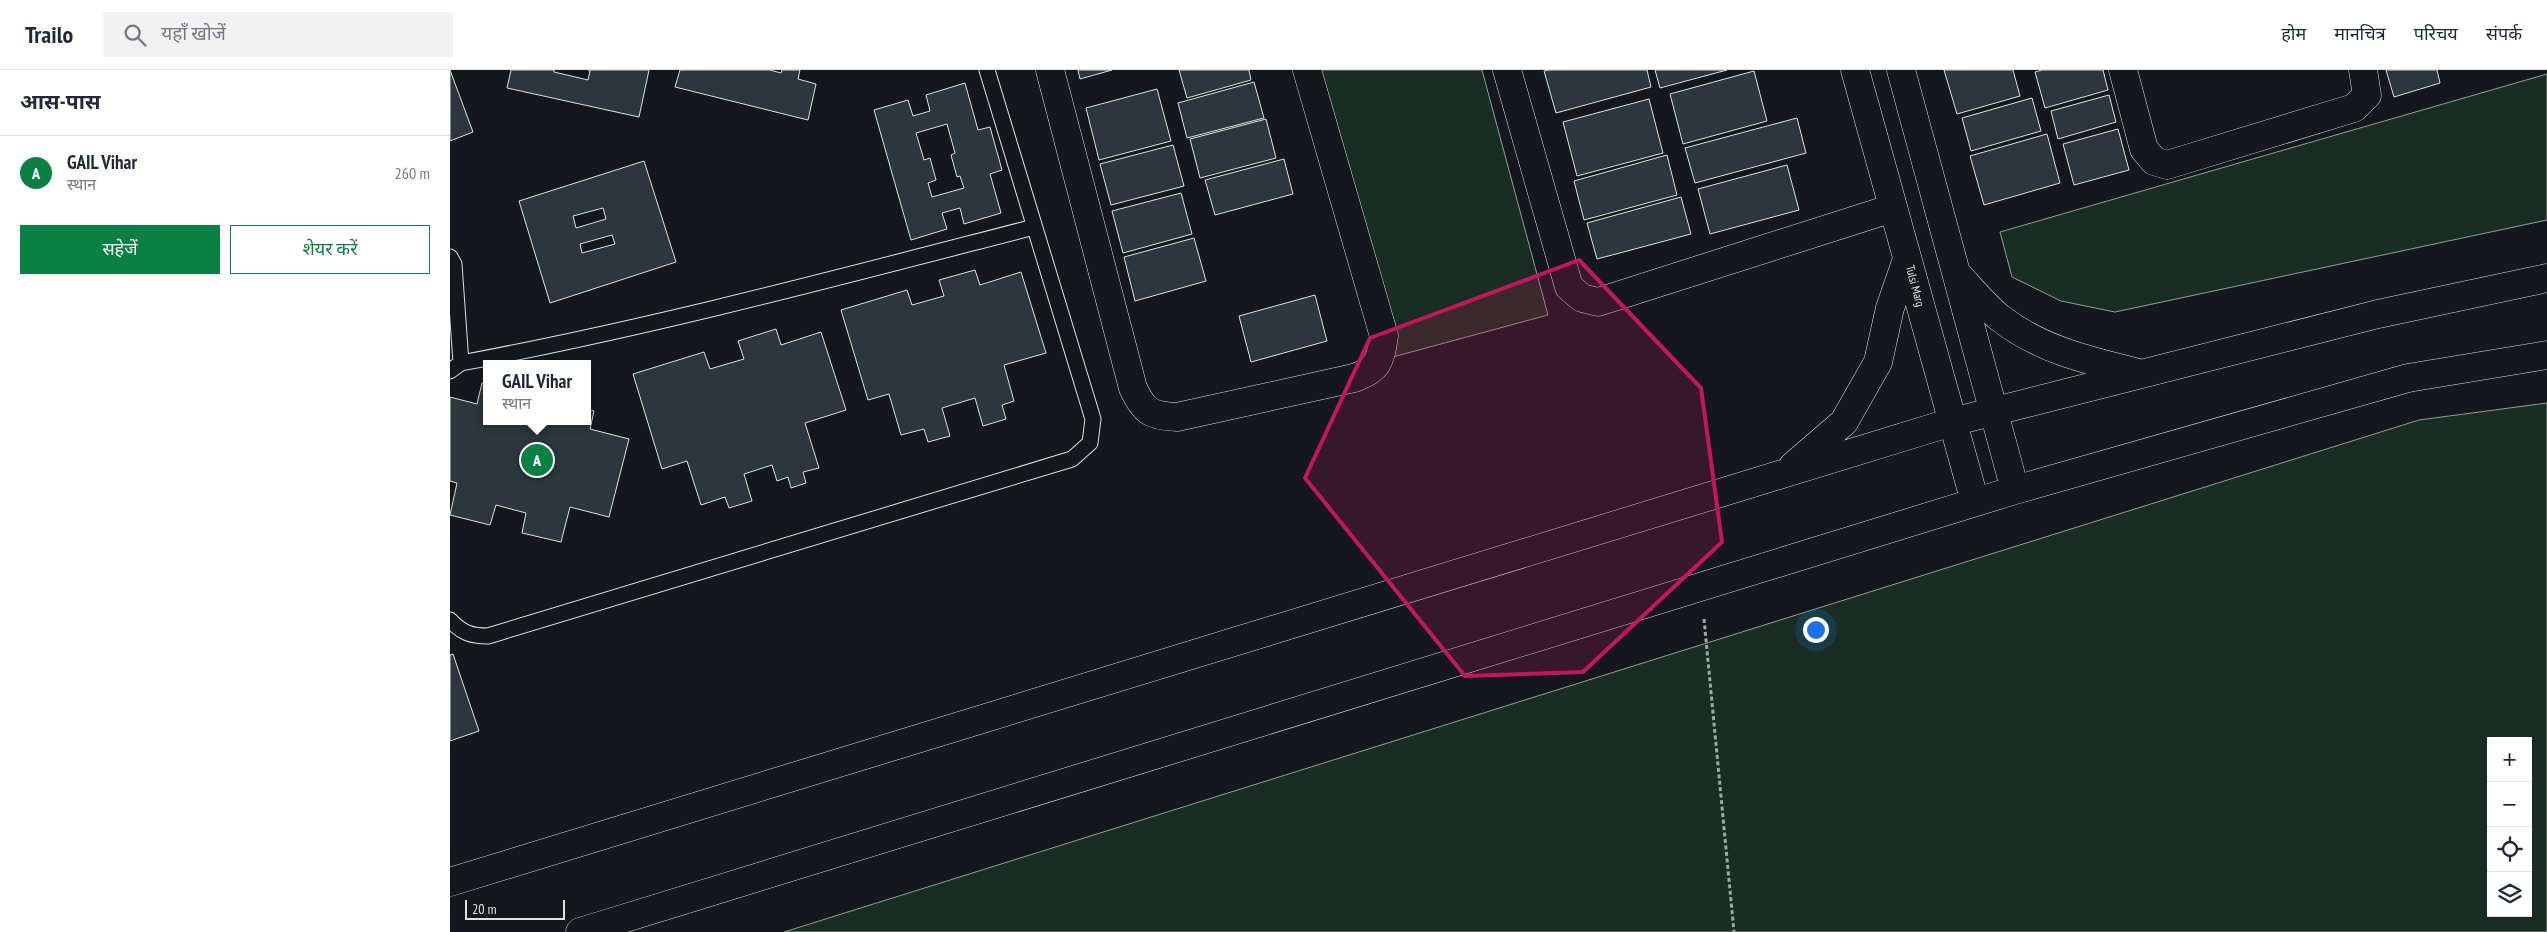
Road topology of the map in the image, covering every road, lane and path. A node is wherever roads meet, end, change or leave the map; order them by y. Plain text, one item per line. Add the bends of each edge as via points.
1 (986, 70) edge
2 (1050, 70) edge
3 (1307, 70) edge
4 (1507, 70) edge
5 (1855, 70) edge
6 (1901, 70) edge
7 (2123, 70) edge
8 (2363, 70) edge
9 (1893, 208) junction
10 (1034, 227) junction
11 (450, 257) edge
12 (1907, 259) junction
13 (1957, 273) junction
14 (2547, 278) edge
15 (2547, 355) edge
16 (488, 360) edge
17 (483, 361) edge
18 (455, 367) edge
19 (2142, 374) junction
20 (1994, 411) junction
21 (1952, 422) junction
22 (1784, 473) junction
23 (2016, 490) junction
24 (1975, 502) junction
25 (1700, 586) junction
26 (450, 620) edge
27 (450, 882) edge
28 (580, 932) edge
29 (1734, 932) edge

1 - 10 lane
2 - 3 street via 1133,388 1141,406 1158,416 1177,417 1354,378 1371,372 1381,358 1384,336
4 - 9 street via 1569,287 1582,298 1598,302
5 - 9 street, Tulsi Marg
6 - 13 street
7 - 8 street via 2144,149 2154,161 2167,165 2354,108 2367,95
9 - 12 street, Tulsi Marg
10 - 16 lane via 682,317
10 - 26 lane via 1093,419 1090,443 1072,459 488,636 471,636 460,631
11 - 18 lane via 454,264
12 - 21 street, Tulsi Marg
12 - 22 street via 1890,308 1878,362 1844,422
13 - 19 street via 1998,317 2030,339 2074,357
13 - 20 street
14 - 19 street via 2378,314
15 - 23 street via 2408,378
17 - 18 lane
19 - 20 street
20 - 21 street
20 - 23 street
21 - 22 street
21 - 24 street, Tulsi Marg
22 - 27 street
23 - 24 street
24 - 25 street
25 - 28 street
25 - 29 path

